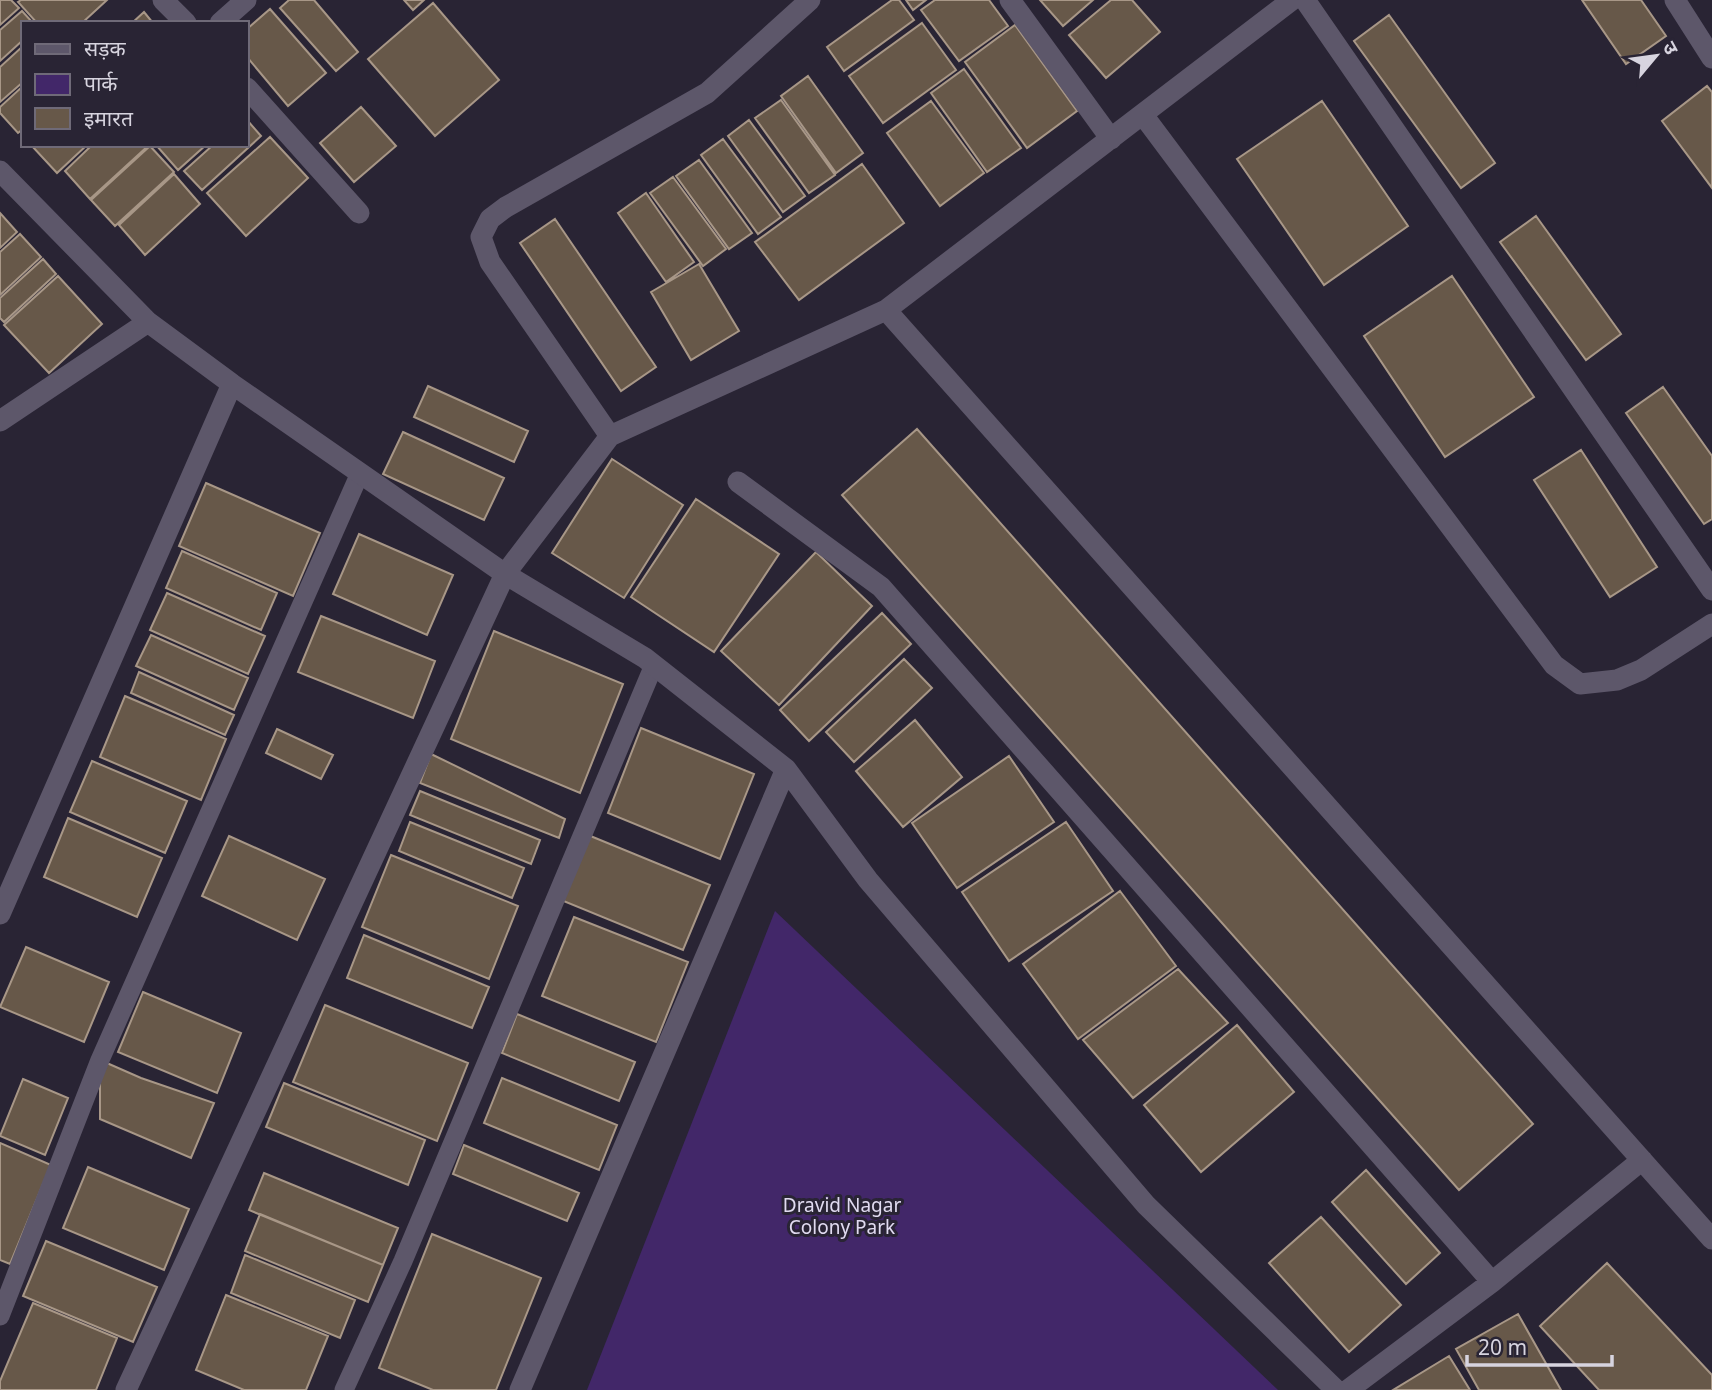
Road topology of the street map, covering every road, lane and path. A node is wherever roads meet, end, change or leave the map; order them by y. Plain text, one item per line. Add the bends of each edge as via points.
1 (163, 0) edge
2 (246, 0) edge
3 (810, 0) edge
4 (1010, 0) edge
5 (1292, 0) edge
6 (1305, 0) edge
7 (1675, 0) edge
8 (184, 21) edge
9 (222, 21) edge
10 (1710, 49) edge
11 (248, 89) edge
12 (1143, 115) junction
13 (1111, 139) junction
14 (0, 171) edge
15 (359, 213) dead end
16 (886, 310) junction
17 (148, 322) junction
18 (232, 384) junction
19 (0, 421) edge
20 (610, 436) junction
21 (360, 474) junction
22 (738, 482) dead end
23 (505, 574) junction
24 (1712, 590) edge
25 (1712, 624) edge
26 (654, 665) junction
27 (786, 769) junction
28 (0, 915) edge
29 (1642, 1160) junction
30 (1712, 1239) edge
31 (1492, 1282) junction
32 (0, 1316) edge
33 (126, 1390) edge
34 (344, 1390) edge
35 (520, 1390) edge
36 (1335, 1390) edge
37 (1348, 1390) edge

1 - 8 street
2 - 9 street
3 - 20 street via 707,93 506,207 490,219 481,237 490,262
4 - 13 street
5 - 12 street
6 - 24 street
7 - 10 street
11 - 15 street
12 - 13 street
12 - 25 street via 1554,665 1580,684 1617,680 1641,670
13 - 16 street
14 - 17 street
16 - 20 street
16 - 29 street
17 - 18 street
17 - 19 street
18 - 21 street
18 - 28 street
20 - 23 street
21 - 23 street
21 - 32 lane via 100,1060
22 - 31 street via 881,587
23 - 26 street
23 - 33 street
26 - 27 street
26 - 34 lane via 403,1261
27 - 35 street
27 - 36 street via 868,880 1146,1205
29 - 30 street
29 - 31 street
31 - 37 street

